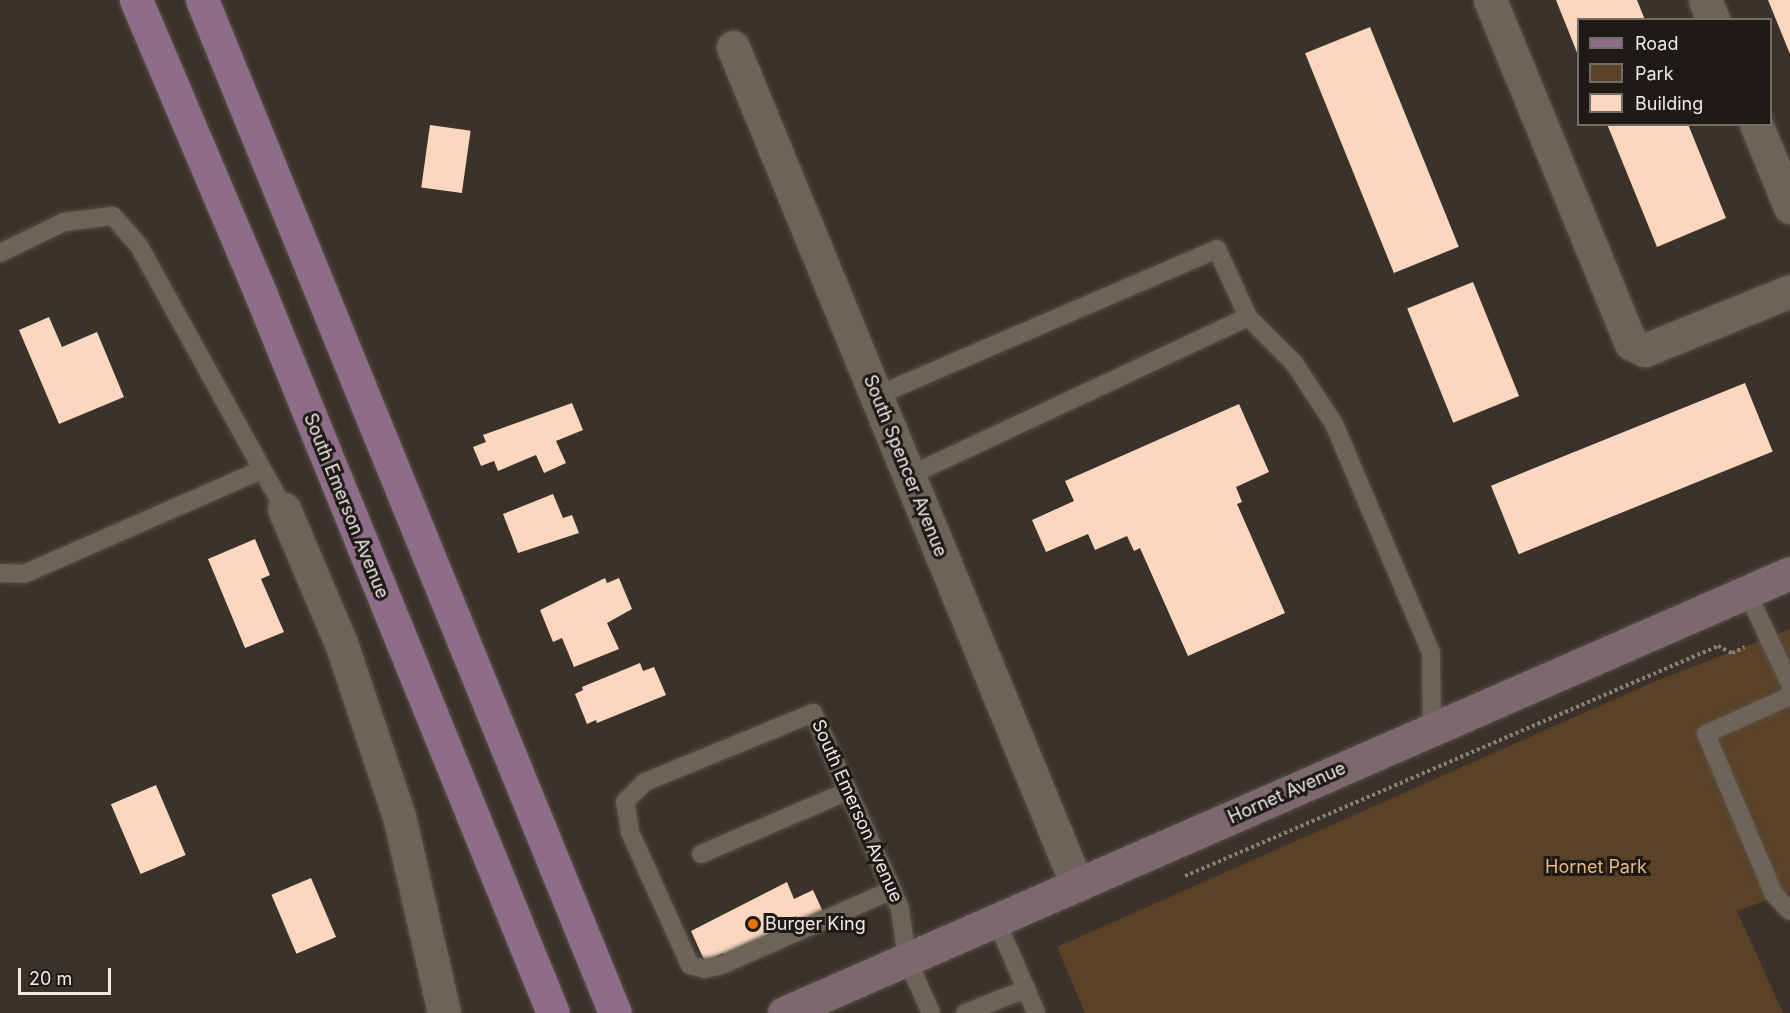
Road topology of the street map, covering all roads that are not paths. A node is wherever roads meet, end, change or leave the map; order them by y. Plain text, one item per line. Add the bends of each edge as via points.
1 (136, 0) edge
2 (201, 0) edge
3 (1490, 0) edge
4 (1705, 0) edge
5 (1712, 18) edge
6 (733, 48) dead end
7 (1757, 126) edge
8 (1790, 207) edge
9 (0, 254) edge
10 (1790, 291) edge
11 (1248, 317) junction
12 (876, 396) junction
13 (261, 470) junction
14 (909, 476) junction
15 (284, 508) joint
16 (0, 573) edge
17 (1790, 573) edge
18 (1747, 592) junction
19 (1790, 684) edge
20 (1790, 696) edge
21 (1432, 730) junction
22 (848, 791) junction
23 (701, 854) dead end
24 (1077, 885) junction
25 (892, 890) junction
26 (1790, 911) edge
27 (996, 920) junction
28 (907, 959) junction
29 (1026, 989) junction
30 (444, 1013) edge
31 (553, 1013) edge
32 (615, 1013) edge
33 (784, 1013) edge
34 (931, 1013) edge
35 (965, 1013) edge
36 (1036, 1013) edge

1 - 31 main road, South Emerson Avenue via 261,295
2 - 32 main road
3 - 10 street via 1631,343 1645,350
4 - 5 street
6 - 12 street, South Spencer Avenue
7 - 8 street
9 - 13 lane via 64,222 113,216 139,246
11 - 12 lane via 1217,249
11 - 14 lane
11 - 21 lane via 1294,363 1343,445 1431,652
12 - 14 street, South Spencer Avenue
13 - 15 lane
13 - 16 lane via 24,574
14 - 24 street, South Spencer Avenue
15 - 30 street via 341,643 399,816
17 - 18 street, Hornet Avenue
18 - 19 lane
18 - 21 street, Hornet Avenue
20 - 26 lane via 1706,734 1774,894
21 - 24 street, Hornet Avenue
22 - 23 lane
22 - 25 lane, South Emerson Avenue
22 - 25 lane, South Emerson Avenue via 813,712 645,782 625,802 630,832 690,965 705,969 722,965
24 - 27 street, Hornet Avenue
25 - 28 lane, South Emerson Avenue via 900,909
27 - 28 street, Hornet Avenue
27 - 29 lane
28 - 33 street, Hornet Avenue
28 - 34 lane, South Emerson Avenue
29 - 35 lane
29 - 36 lane

